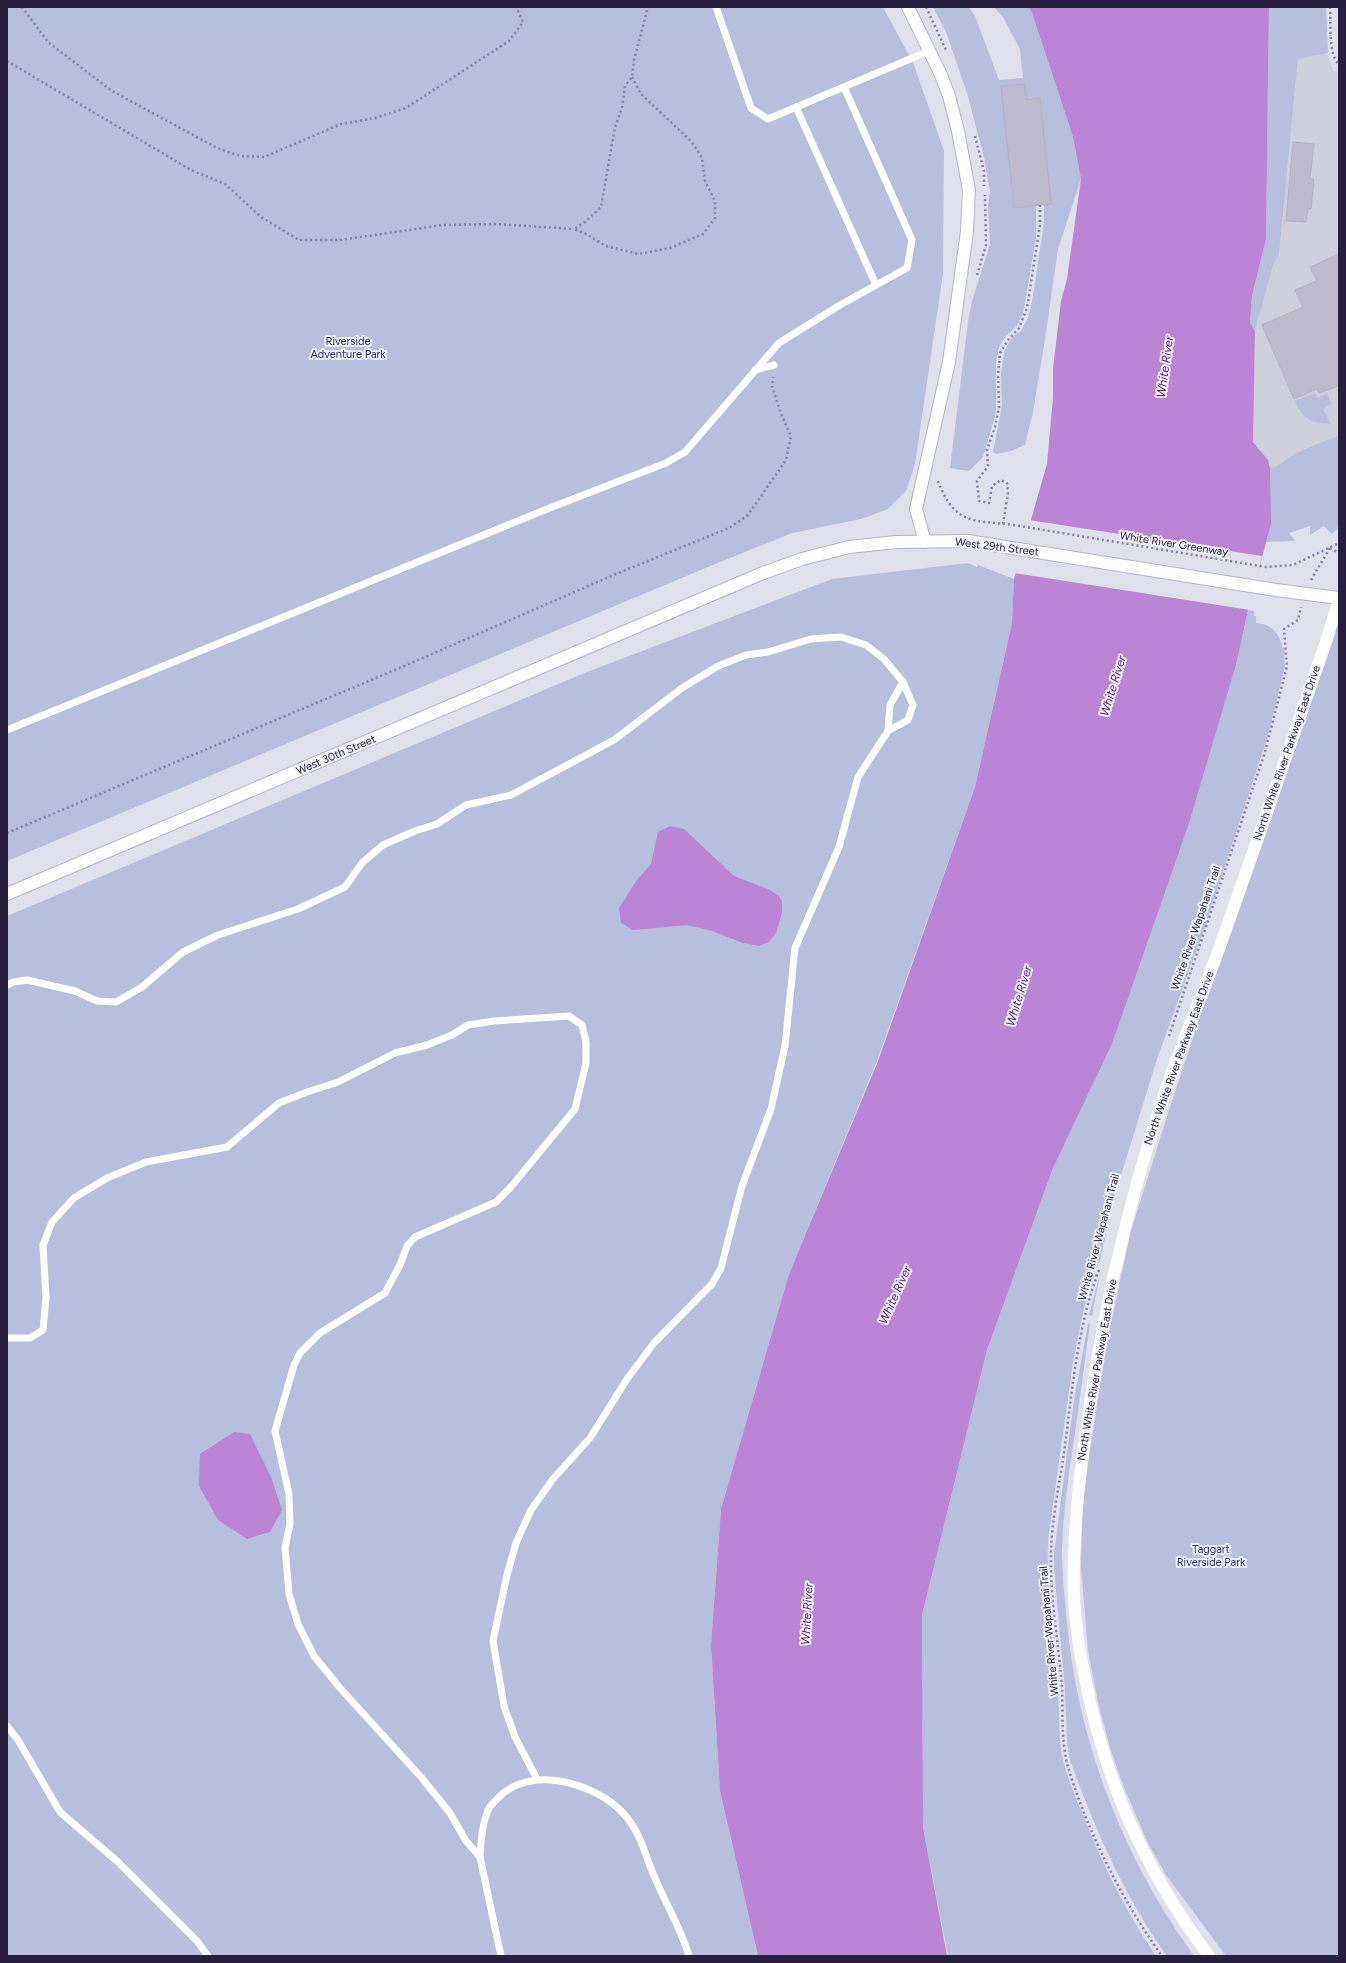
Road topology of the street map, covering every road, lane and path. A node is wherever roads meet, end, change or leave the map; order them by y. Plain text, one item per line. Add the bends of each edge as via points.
1 (22, 7) edge
2 (516, 7) edge
3 (648, 7) edge
4 (716, 7) edge
5 (908, 7) edge
6 (1330, 7) edge
7 (929, 51) junction
8 (7, 61) edge
9 (1339, 64) edge
10 (632, 77) junction
11 (844, 87) junction
12 (796, 107) junction
13 (1040, 206) dead end
14 (574, 229) junction
15 (876, 285) junction
16 (774, 365) joint
17 (755, 370) junction
18 (1003, 524) dead end
19 (1014, 525) dead end
20 (925, 542) junction
21 (1339, 543) edge
22 (1330, 548) junction
23 (1339, 553) edge
24 (1304, 593) junction
25 (1339, 599) edge
26 (664, 616) joint
27 (902, 682) junction
28 (7, 730) edge
29 (888, 731) junction
30 (7, 833) edge
31 (7, 894) edge
32 (7, 986) edge
33 (1168, 1038) dead end
34 (1102, 1264) dead end
35 (7, 1338) edge
36 (7, 1726) edge
37 (537, 1779) junction
38 (480, 1857) junction
39 (208, 1956) edge
40 (501, 1956) edge
41 (689, 1956) edge
42 (1162, 1956) edge
43 (1209, 1956) edge

1 - 2 path via 48,42 112,91 217,148 240,156 264,157 341,124 374,118 406,108 509,41 523,22
3 - 10 path
4 - 12 lane via 751,108 768,119
5 - 7 street
6 - 9 path via 1332,52
7 - 11 lane
7 - 20 street via 941,75 955,118 968,178 969,206 949,362 916,509
8 - 14 path via 191,170 225,184 261,217 299,240 340,240 443,225 496,224
10 - 14 path via 625,86 622,108 615,127 601,207
10 - 14 path via 641,94 692,142 702,158 705,181 715,201 715,218 703,234 670,248 638,254 606,246
11 - 12 lane
11 - 15 lane via 912,240 907,268
12 - 15 lane
13 - 18 path via 1040,225 1027,308 1019,328 1000,353 999,407 987,450 988,466 977,481 979,501 983,503 989,503 992,486 1001,480 1007,483
15 - 17 lane via 779,343
16 - 17 lane
16 - 30 path via 772,386 791,436 786,460 748,515 729,528
17 - 28 lane via 685,452 666,463 547,509
19 - 22 path, White River Greenway via 1266,567 1293,565
20 - 24 street, West 29th Street via 968,541
20 - 26 street, West 29th Street via 849,547 802,559
21 - 22 path
22 - 23 path
22 - 24 path, White River Wapahani Trail
24 - 25 street, West 29th Street
24 - 33 path, White River Wapahani Trail via 1298,620 1284,629 1287,666 1265,752
25 - 43 street, North White River Parkway East Drive via 1141,1166 1100,1337 1076,1513 1074,1598 1080,1653 1096,1729 1111,1780 1147,1859
26 - 31 street, West 30th Street
27 - 29 lane via 890,704
27 - 29 lane via 913,706 908,720
27 - 32 lane via 884,659 866,645 841,637 811,639 768,652 746,655 718,666 648,712 614,740 511,795 466,805 436,824 383,845 362,863 345,887 298,909 218,935 183,952 142,987 116,1002 97,1001 75,992 27,980
29 - 37 lane via 858,777 839,847 796,948 785,1046 778,1082 771,1109 742,1186 721,1268 712,1284 654,1343 627,1379 590,1438 553,1479 540,1498 516,1542 493,1641 504,1706 515,1737
34 - 42 path, White River Wapahani Trail via 1095,1281 1081,1338 1051,1555 1064,1744 1068,1766 1077,1791 1109,1867 1141,1926
35 - 38 lane via 30,1338 43,1330 46,1298 43,1245 52,1222 74,1198 106,1178 146,1162 227,1146 279,1103 338,1082 395,1053 427,1045 452,1035 468,1025 569,1016 582,1026 586,1042 586,1063 575,1109 496,1202 414,1237 406,1246 400,1265 385,1293 320,1333 300,1353 294,1365 275,1432 289,1494 290,1524 285,1548 289,1594 298,1624 314,1656 450,1812 466,1841
36 - 39 lane via 18,1740 60,1812 118,1862 197,1941
37 - 38 lane via 505,1790 489,1808 481,1835
37 - 41 lane via 582,1787 605,1797 624,1814 639,1835 649,1865
38 - 40 lane

